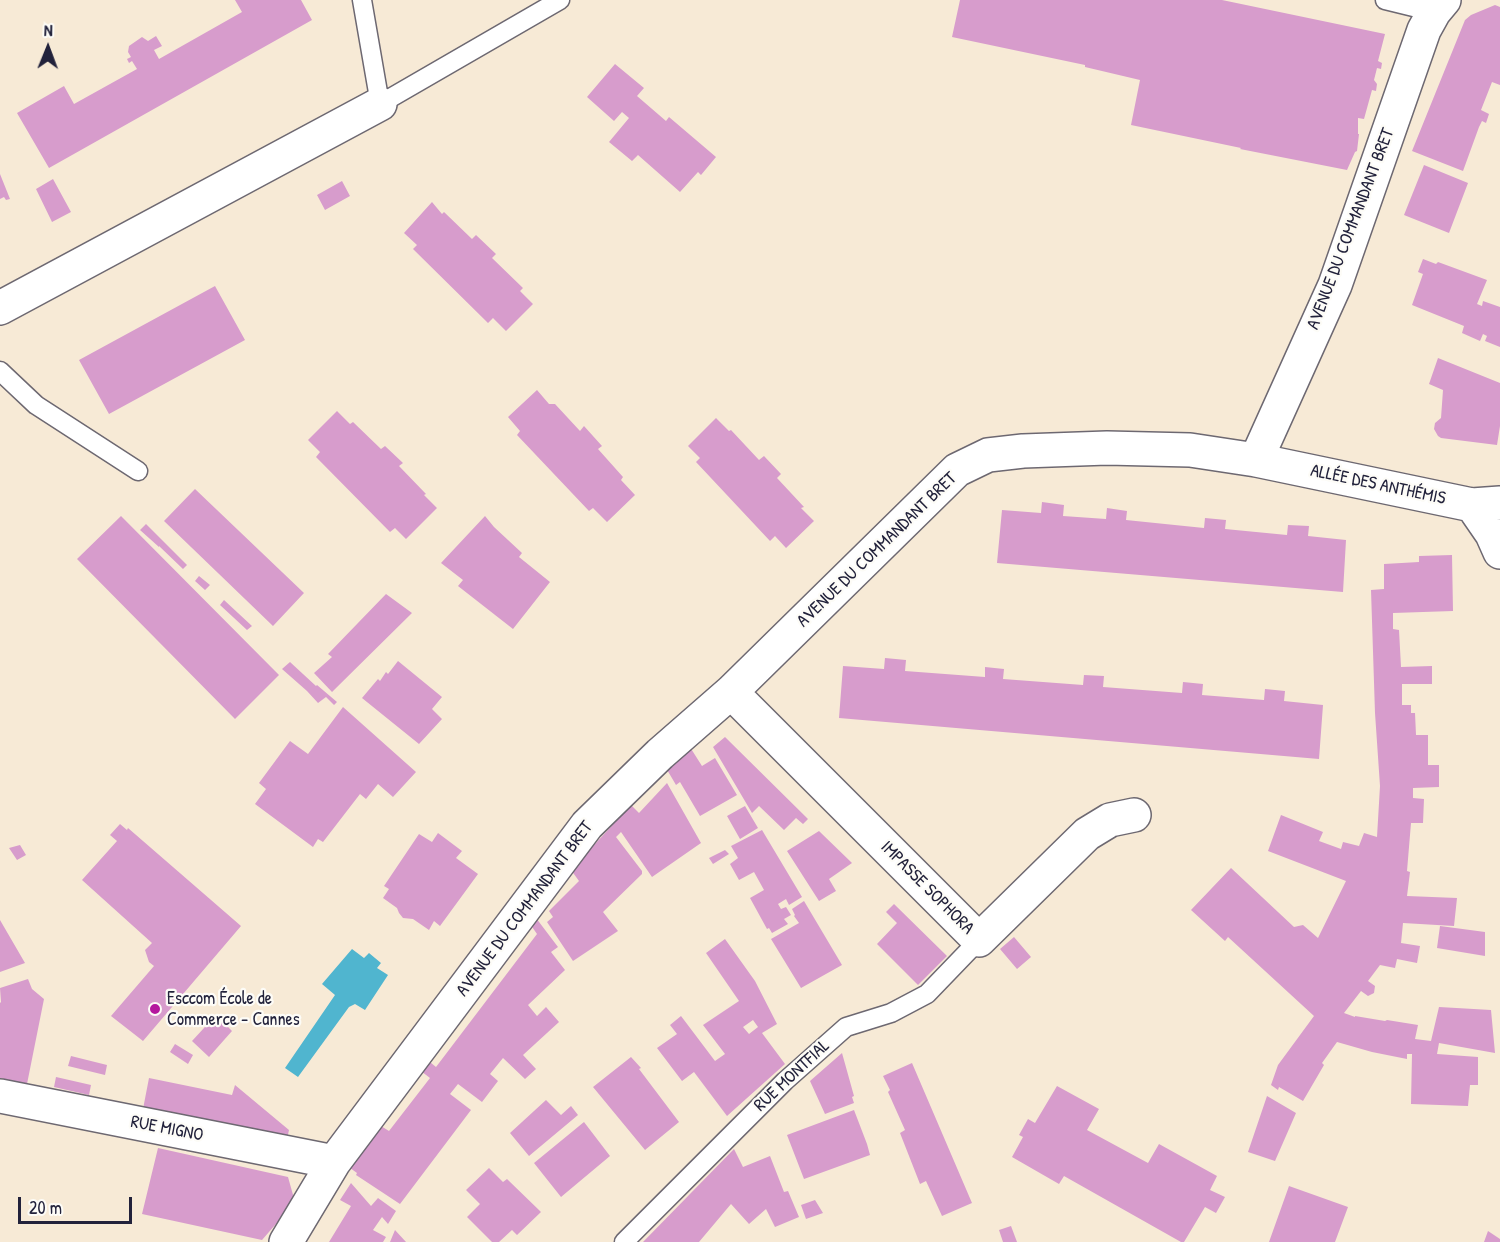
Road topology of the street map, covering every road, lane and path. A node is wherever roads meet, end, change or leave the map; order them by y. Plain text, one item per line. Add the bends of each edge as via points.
1 (362, 0) edge
2 (560, 0) edge
3 (1385, 0) edge
4 (1439, 6) edge
5 (380, 104) junction
6 (0, 308) edge
7 (0, 371) edge
8 (1256, 460) junction
9 (138, 471) dead end
10 (1486, 504) edge
11 (1500, 552) edge
12 (731, 692) junction
13 (1134, 815) dead end
14 (979, 940) junction
15 (0, 1096) edge
16 (334, 1162) junction
17 (286, 1242) edge
18 (624, 1242) edge

1 - 5 lane
2 - 5 lane
3 - 4 lane
4 - 8 street, AVENUE DU COMMANDANT BRET via 1424,30 1335,285
5 - 6 street
7 - 9 lane via 36,405
8 - 10 street, ALLÉE DES ANTHÉMIS
8 - 12 street, AVENUE DU COMMANDANT BRET via 1190,450 1107,448 988,455 957,470
10 - 11 street
12 - 14 street, IMPASSE SOPHORA
12 - 16 street, AVENUE DU COMMANDANT BRET via 587,825
13 - 14 street, IMPASSE SOPHORA via 1110,820 1087,834
14 - 18 lane, RUE MONTFIAL via 927,994 891,1013 846,1027 785,1081
15 - 16 street, RUE MIGNO
16 - 17 street, AVENUE DU COMMANDANT BRET

